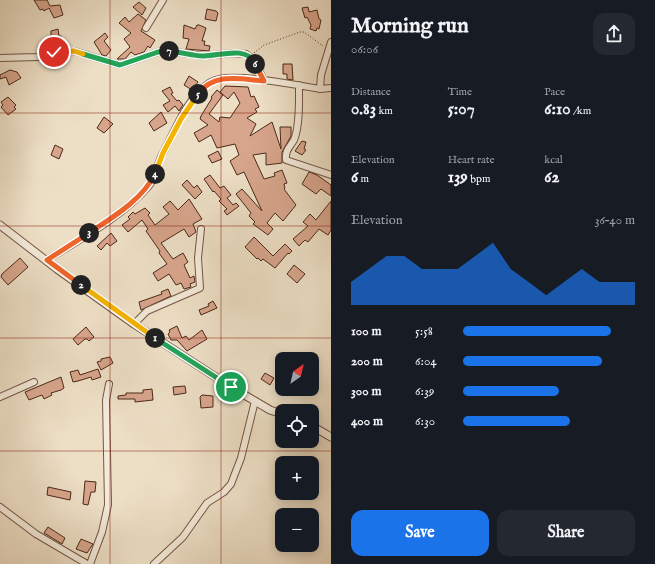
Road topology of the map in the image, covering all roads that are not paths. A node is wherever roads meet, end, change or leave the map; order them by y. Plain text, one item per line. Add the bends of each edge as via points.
1 (163, 0) edge
2 (146, 28) dead end
3 (331, 42) edge
4 (0, 58) edge
5 (264, 81) junction
6 (299, 85) junction
7 (331, 88) edge
8 (320, 89) junction
9 (331, 175) edge
10 (0, 225) edge
11 (201, 229) dead end
12 (47, 260) junction
13 (134, 324) junction
14 (34, 382) dead end
15 (108, 384) dead end
16 (0, 397) edge
17 (254, 401) junction
18 (275, 411) edge
19 (319, 430) edge
20 (331, 437) edge
21 (0, 507) edge
22 (88, 564) edge
23 (154, 564) edge

1 - 2 street
3 - 8 street via 321,75
4 - 5 street via 38,57 54,52 74,51 120,65 158,52 204,56 232,53 251,56
5 - 6 street
5 - 12 street via 221,78 201,90 181,119 149,186 108,221
6 - 8 street
6 - 9 street via 295,137 287,149 286,160
7 - 8 street
10 - 12 street
11 - 13 street via 198,258 200,288 147,311
12 - 13 street
13 - 17 street
14 - 16 street
15 - 22 street via 108,505 102,532
17 - 18 street
17 - 23 street via 241,458 231,484 207,503 183,537
19 - 20 street
21 - 22 street via 36,534

